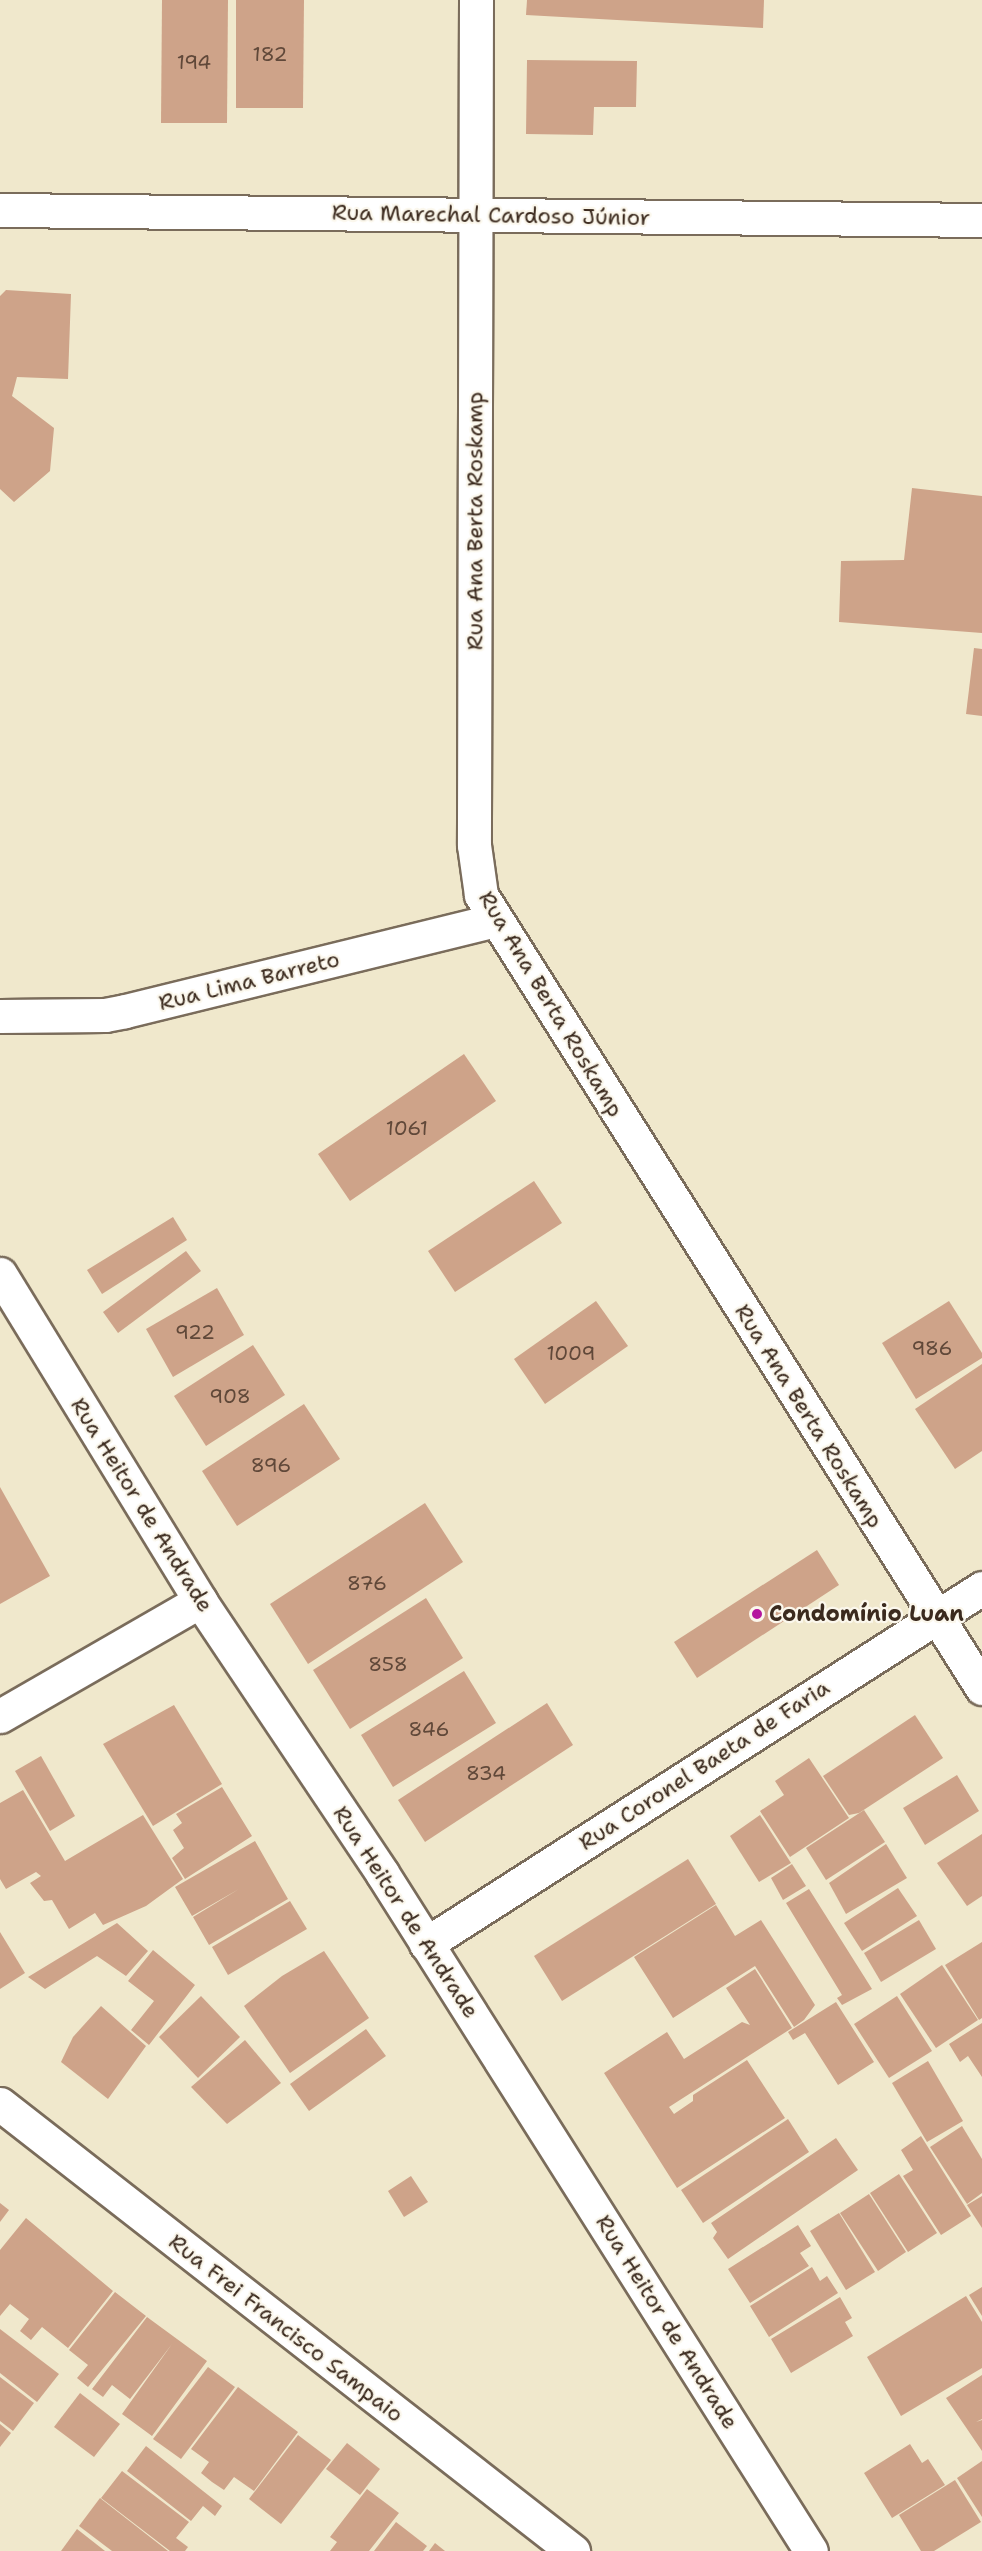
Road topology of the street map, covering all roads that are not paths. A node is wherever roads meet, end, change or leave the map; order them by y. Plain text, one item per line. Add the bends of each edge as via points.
1 (476, 0) edge
2 (0, 210) edge
3 (476, 215) junction
4 (982, 220) edge
5 (495, 920) junction
6 (0, 1016) edge
7 (0, 1274) edge
8 (982, 1588) edge
9 (200, 1601) junction
10 (936, 1616) junction
11 (982, 1688) edge
12 (0, 1716) edge
13 (426, 1944) junction
14 (0, 2104) edge
15 (573, 2551) edge
16 (811, 2551) edge

1 - 3 street, Rua Ana Berta Roskamp
2 - 3 street, Rua Marechal Cardoso Júnior
3 - 4 street, Rua Marechal Cardoso Júnior
3 - 5 street, Rua Ana Berta Roskamp via 474,845 481,895
5 - 6 street, Rua Lima Barreto via 105,1015
5 - 10 street, Rua Ana Berta Roskamp
7 - 9 street, Rua Heitor de Andrade
8 - 10 street, Rua Coronel Baeta de Faria
9 - 12 street
9 - 13 street, Rua Heitor de Andrade
10 - 11 street, Rua Ana Berta Roskamp
10 - 13 street, Rua Coronel Baeta de Faria
13 - 16 street, Rua Heitor de Andrade
14 - 15 street, Rua Frei Francisco Sampaio

